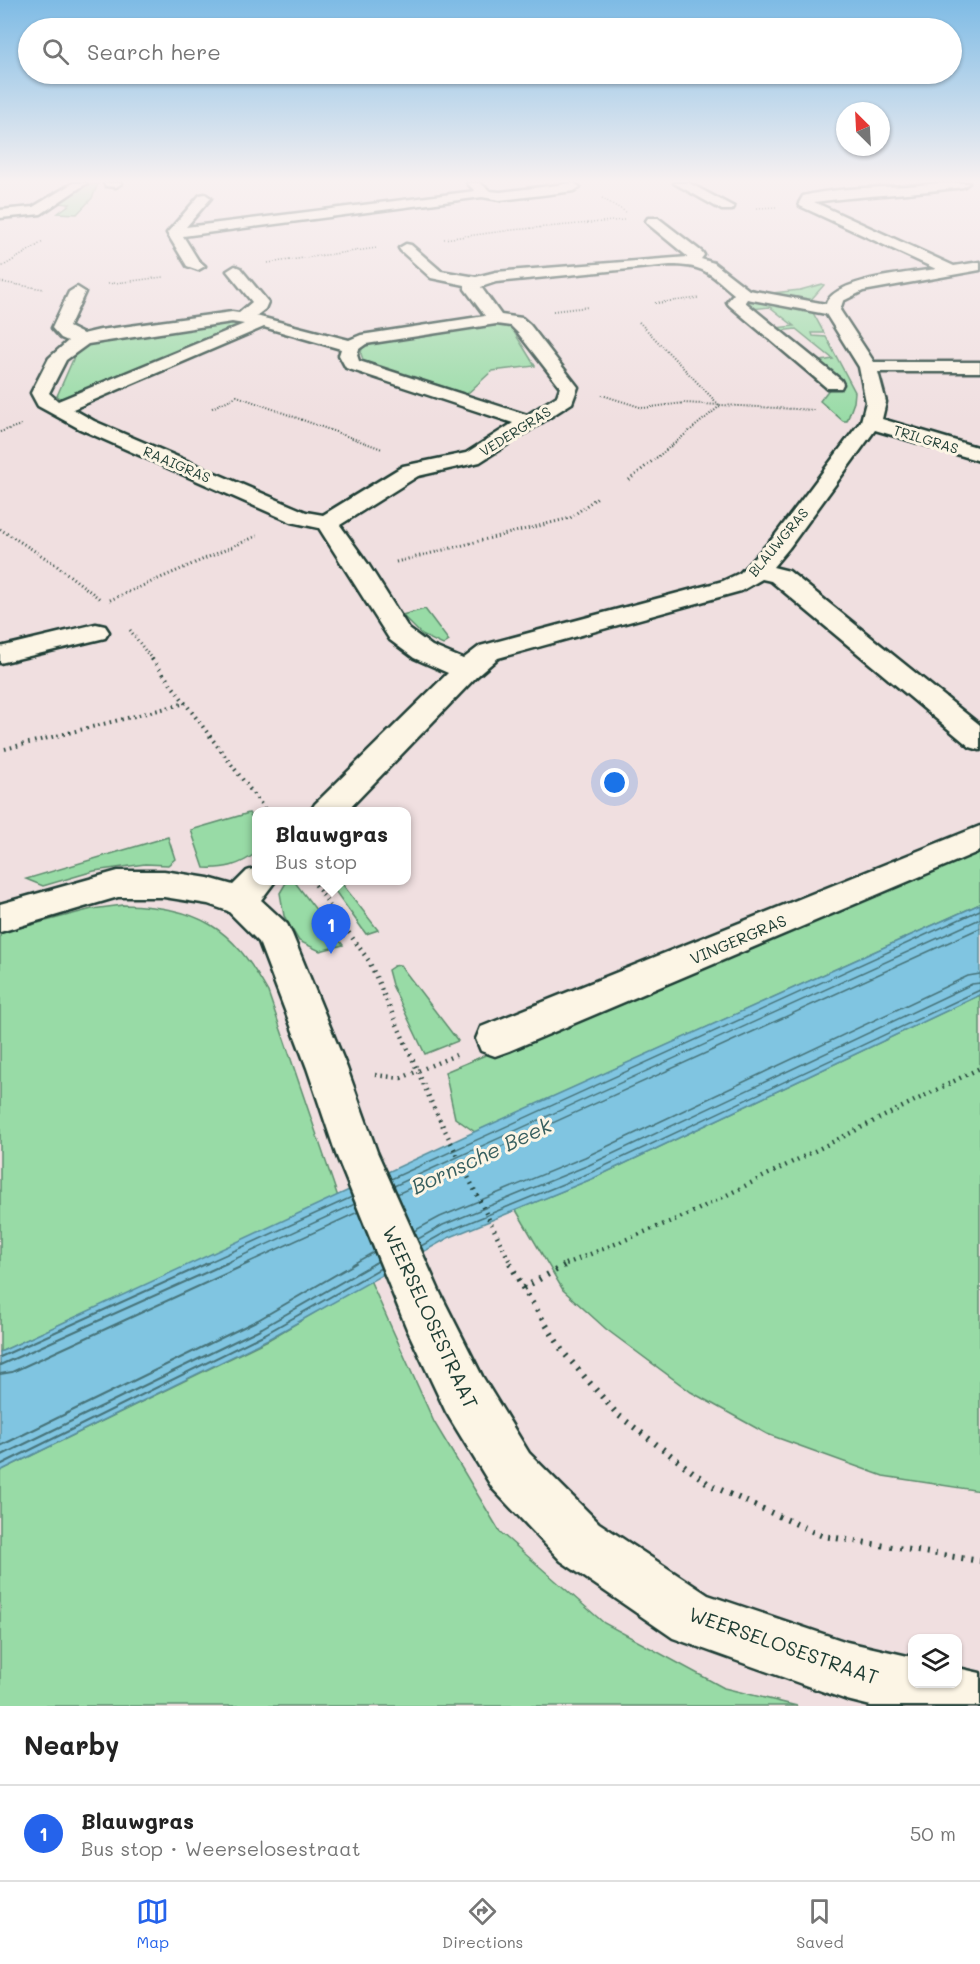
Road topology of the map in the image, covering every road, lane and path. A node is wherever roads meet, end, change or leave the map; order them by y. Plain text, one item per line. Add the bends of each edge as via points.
1 (192, 263) edge
2 (422, 263) edge
3 (652, 263) edge
4 (697, 263) edge
5 (934, 263) edge
6 (198, 266) dead end
7 (980, 266) edge
8 (235, 271) dead end
9 (952, 271) junction
10 (477, 282) junction
11 (77, 292) dead end
12 (740, 298) junction
13 (656, 303) dead end
14 (832, 310) junction
15 (243, 318) junction
16 (496, 319) junction
17 (263, 322) junction
18 (639, 322) dead end
19 (82, 340) junction
20 (351, 346) junction
21 (868, 367) junction
22 (980, 367) edge
23 (834, 384) dead end
24 (569, 392) junction
25 (720, 406) junction
26 (212, 408) dead end
27 (57, 409) junction
28 (815, 410) dead end
29 (529, 422) junction
30 (871, 422) junction
31 (980, 455) edge
32 (420, 469) junction
33 (629, 480) dead end
34 (598, 496) dead end
35 (299, 517) junction
36 (327, 523) junction
37 (0, 530) edge
38 (757, 570) junction
39 (361, 572) junction
40 (126, 625) dead end
41 (96, 632) dead end
42 (0, 655) edge
43 (466, 671) junction
44 (186, 702) junction
45 (980, 740) edge
46 (5, 749) dead end
47 (263, 807) edge
48 (331, 807) edge
49 (980, 838) edge
50 (316, 885) edge
51 (250, 891) edge
52 (0, 918) edge
53 (495, 1039) dead end
54 (980, 1068) edge
55 (523, 1288) junction
56 (980, 1561) edge
57 (980, 1702) edge

1 - 6 street
2 - 10 street via 436,275
3 - 10 street
4 - 12 street via 709,266
5 - 9 street
7 - 9 street
8 - 15 street via 260,302
9 - 14 street via 859,287 836,298
10 - 16 street via 473,289
11 - 19 street via 60,328
12 - 13 path
12 - 14 street
12 - 23 street
14 - 21 street
15 - 17 street, RAAIGRAS
15 - 19 street, RAAIGRAS via 202,319
16 - 20 street via 361,340
16 - 24 street via 516,322 524,329
17 - 20 street, RAAIGRAS
17 - 27 street
18 - 25 path
19 - 27 street, RAAIGRAS via 56,358 40,393 45,402
20 - 29 street via 348,355 352,364
21 - 22 street
21 - 30 street via 876,402
24 - 25 path via 590,392 643,408 684,403
24 - 29 street, VEDERGRAS via 565,399
25 - 28 path
25 - 33 path
26 - 32 path via 237,396 414,461
27 - 35 street, RAAIGRAS
29 - 32 street, VEDERGRAS via 473,458
30 - 31 street, TRILGRAS
30 - 38 street, BLAUWGRAS
32 - 36 street, VEDERGRAS
34 - 39 path via 570,518
35 - 36 street, RAAIGRAS
35 - 37 path via 104,602 25,543
36 - 39 street
38 - 43 street, BLAUWGRAS via 732,586 489,652
38 - 45 street via 780,576
39 - 43 street via 399,634 423,652
40 - 44 path
41 - 42 street
43 - 48 street, BLAUWGRAS
44 - 46 path
44 - 47 path
49 - 53 street, VINGERGRAS
50 - 55 path via 369,961 434,1108
51 - 52 street, WEERSELOSESTRAAT via 118,884
51 - 57 street, WEERSELOSESTRAAT via 274,934 357,1154 424,1312 464,1394 511,1471 580,1542 693,1618 847,1671
54 - 55 path via 688,1214 572,1261
55 - 56 path via 563,1352 618,1415 710,1485 823,1536

